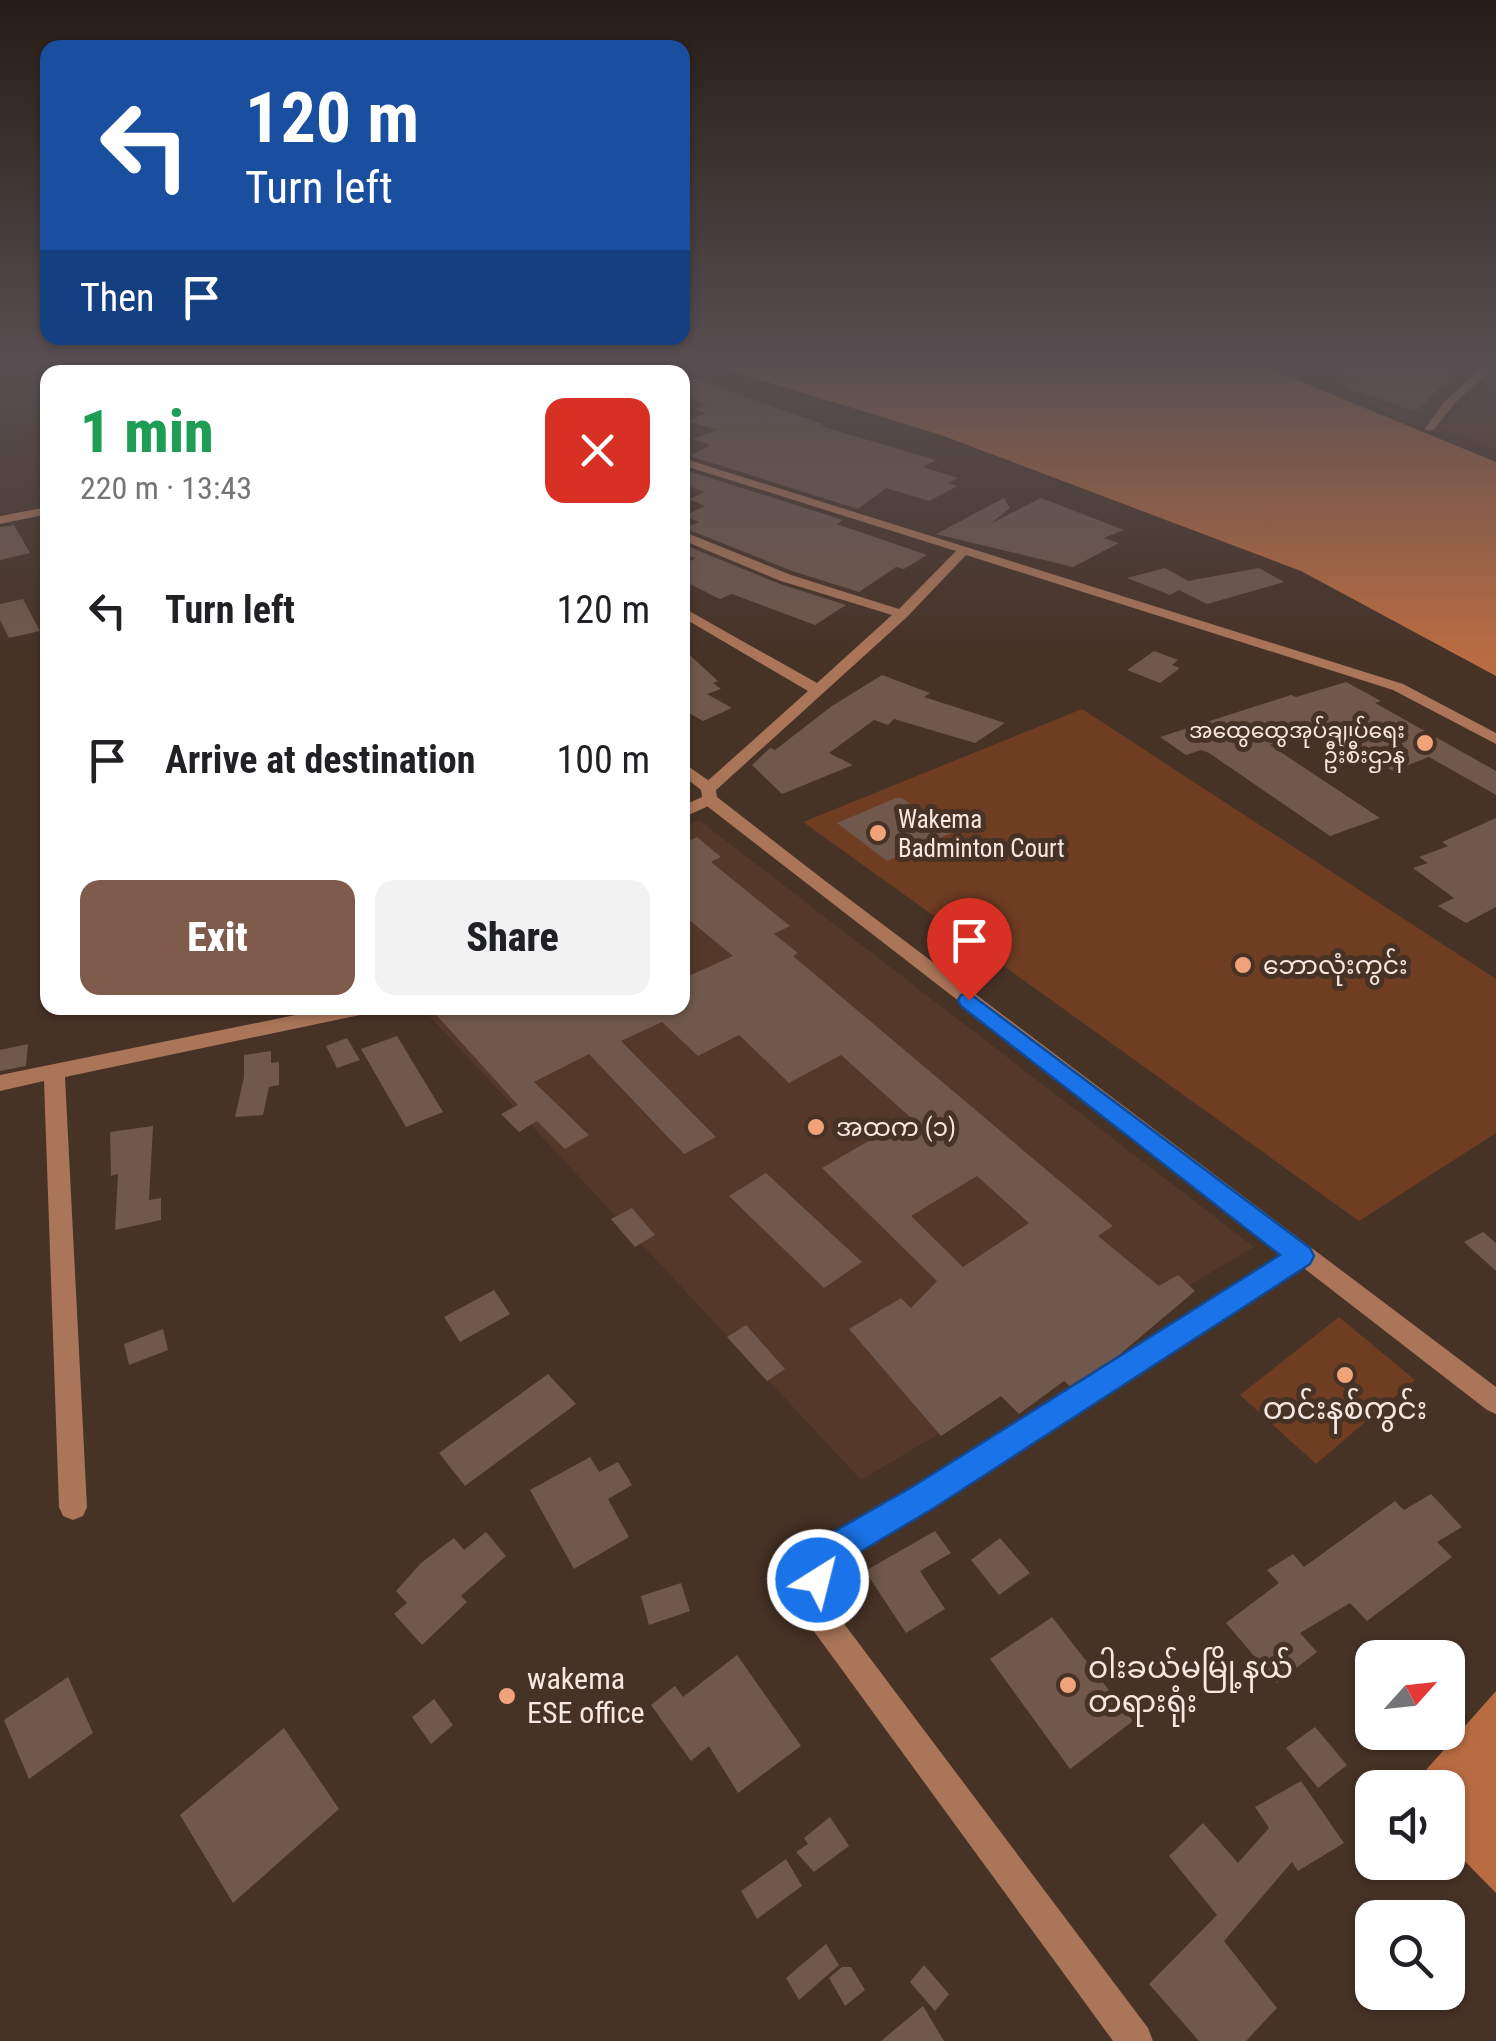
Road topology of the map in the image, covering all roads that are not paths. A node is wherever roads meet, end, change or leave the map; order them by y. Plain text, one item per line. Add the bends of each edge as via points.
1 (690, 464) edge
2 (40, 512) edge
3 (0, 520) edge
4 (690, 539) edge
5 (965, 549) junction
6 (902, 614) junction
7 (690, 616) edge
8 (816, 689) junction
9 (1496, 739) edge
10 (690, 775) edge
11 (709, 793) junction
12 (690, 808) edge
13 (327, 1015) edge
14 (54, 1072) junction
15 (0, 1083) edge
16 (1300, 1256) junction
17 (1496, 1402) edge
18 (73, 1508) dead end
19 (1135, 2041) edge

1 - 5 street
2 - 3 street
4 - 6 street
5 - 6 street
5 - 9 street via 1398,687
6 - 8 street
7 - 8 street
8 - 11 street
10 - 11 street
11 - 12 street
11 - 16 street
13 - 14 street
14 - 15 street
14 - 18 street
16 - 17 street
16 - 19 street via 824,1555 812,1605

